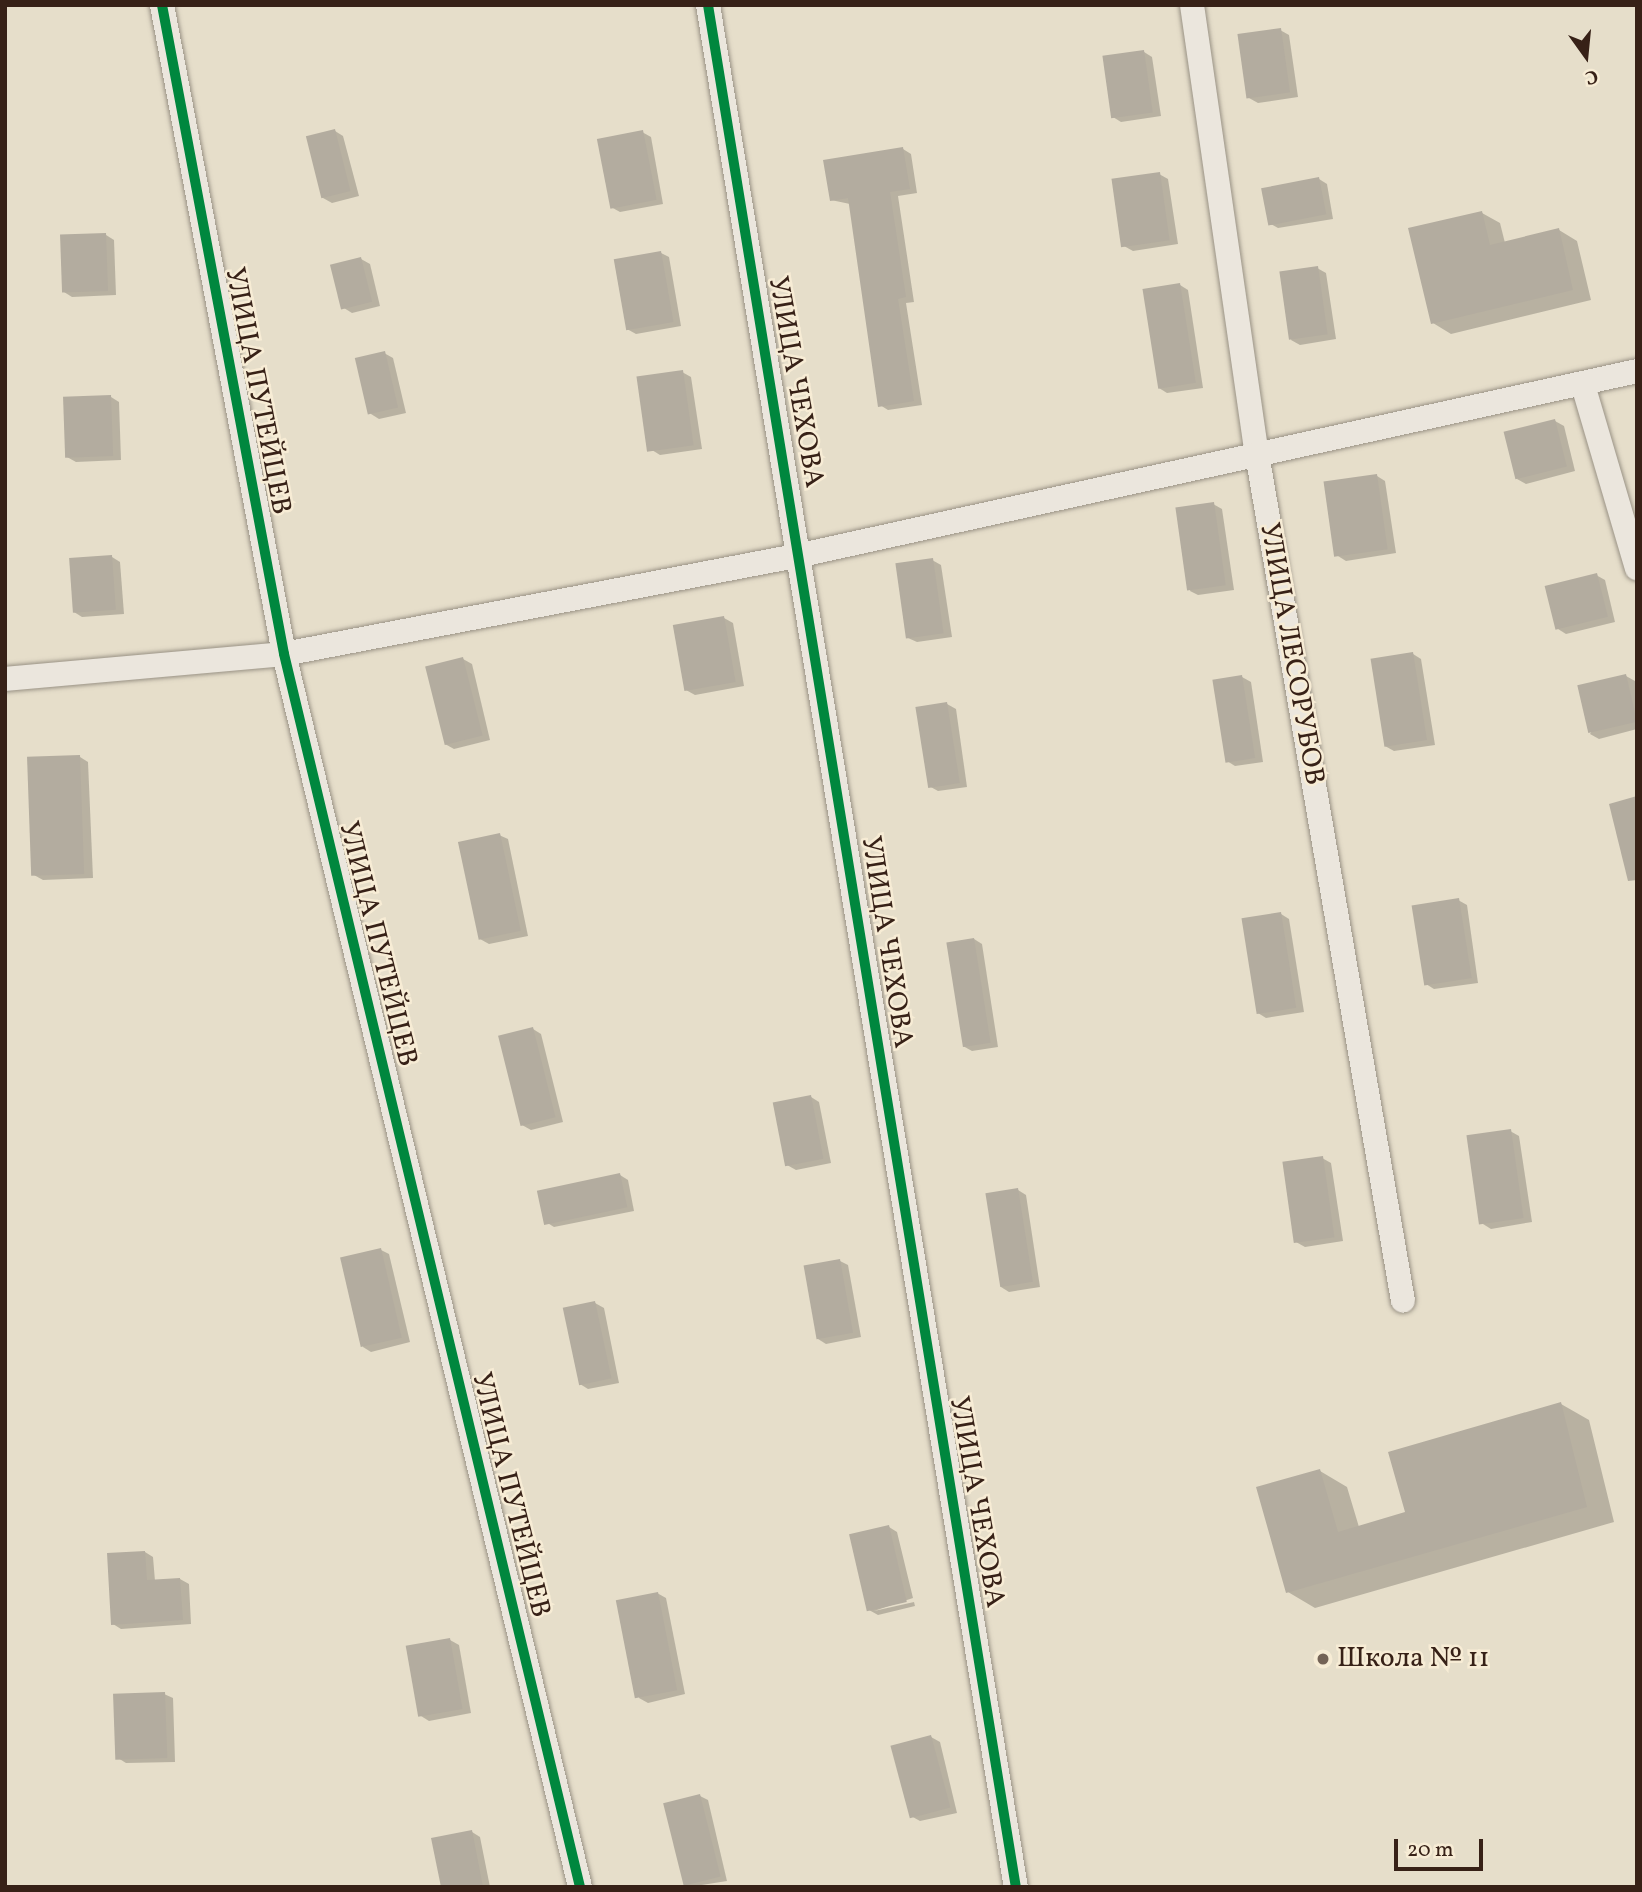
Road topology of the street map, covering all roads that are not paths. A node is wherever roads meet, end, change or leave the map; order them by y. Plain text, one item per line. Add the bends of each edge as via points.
1 (162, 5) edge
2 (708, 5) edge
3 (1192, 5) edge
4 (1637, 371) edge
5 (1583, 385) junction
6 (1257, 453) junction
7 (802, 555) junction
8 (1637, 568) edge
9 (284, 654) junction
10 (5, 679) edge
11 (1403, 1301) dead end
12 (580, 1887) edge
13 (1016, 1887) edge

1 - 9 street, УЛИЦА ПУТЕЙЦЕВ
2 - 7 street, УЛИЦА ЧЕХОВА
3 - 6 street, УЛИЦА ЛЕСОРУБОВ
4 - 5 street
5 - 6 street
5 - 8 street
6 - 7 street
6 - 11 street, УЛИЦА ЛЕСОРУБОВ
7 - 9 street
7 - 13 street, УЛИЦА ЧЕХОВА
9 - 10 street
9 - 12 street, УЛИЦА ПУТЕЙЦЕВ

